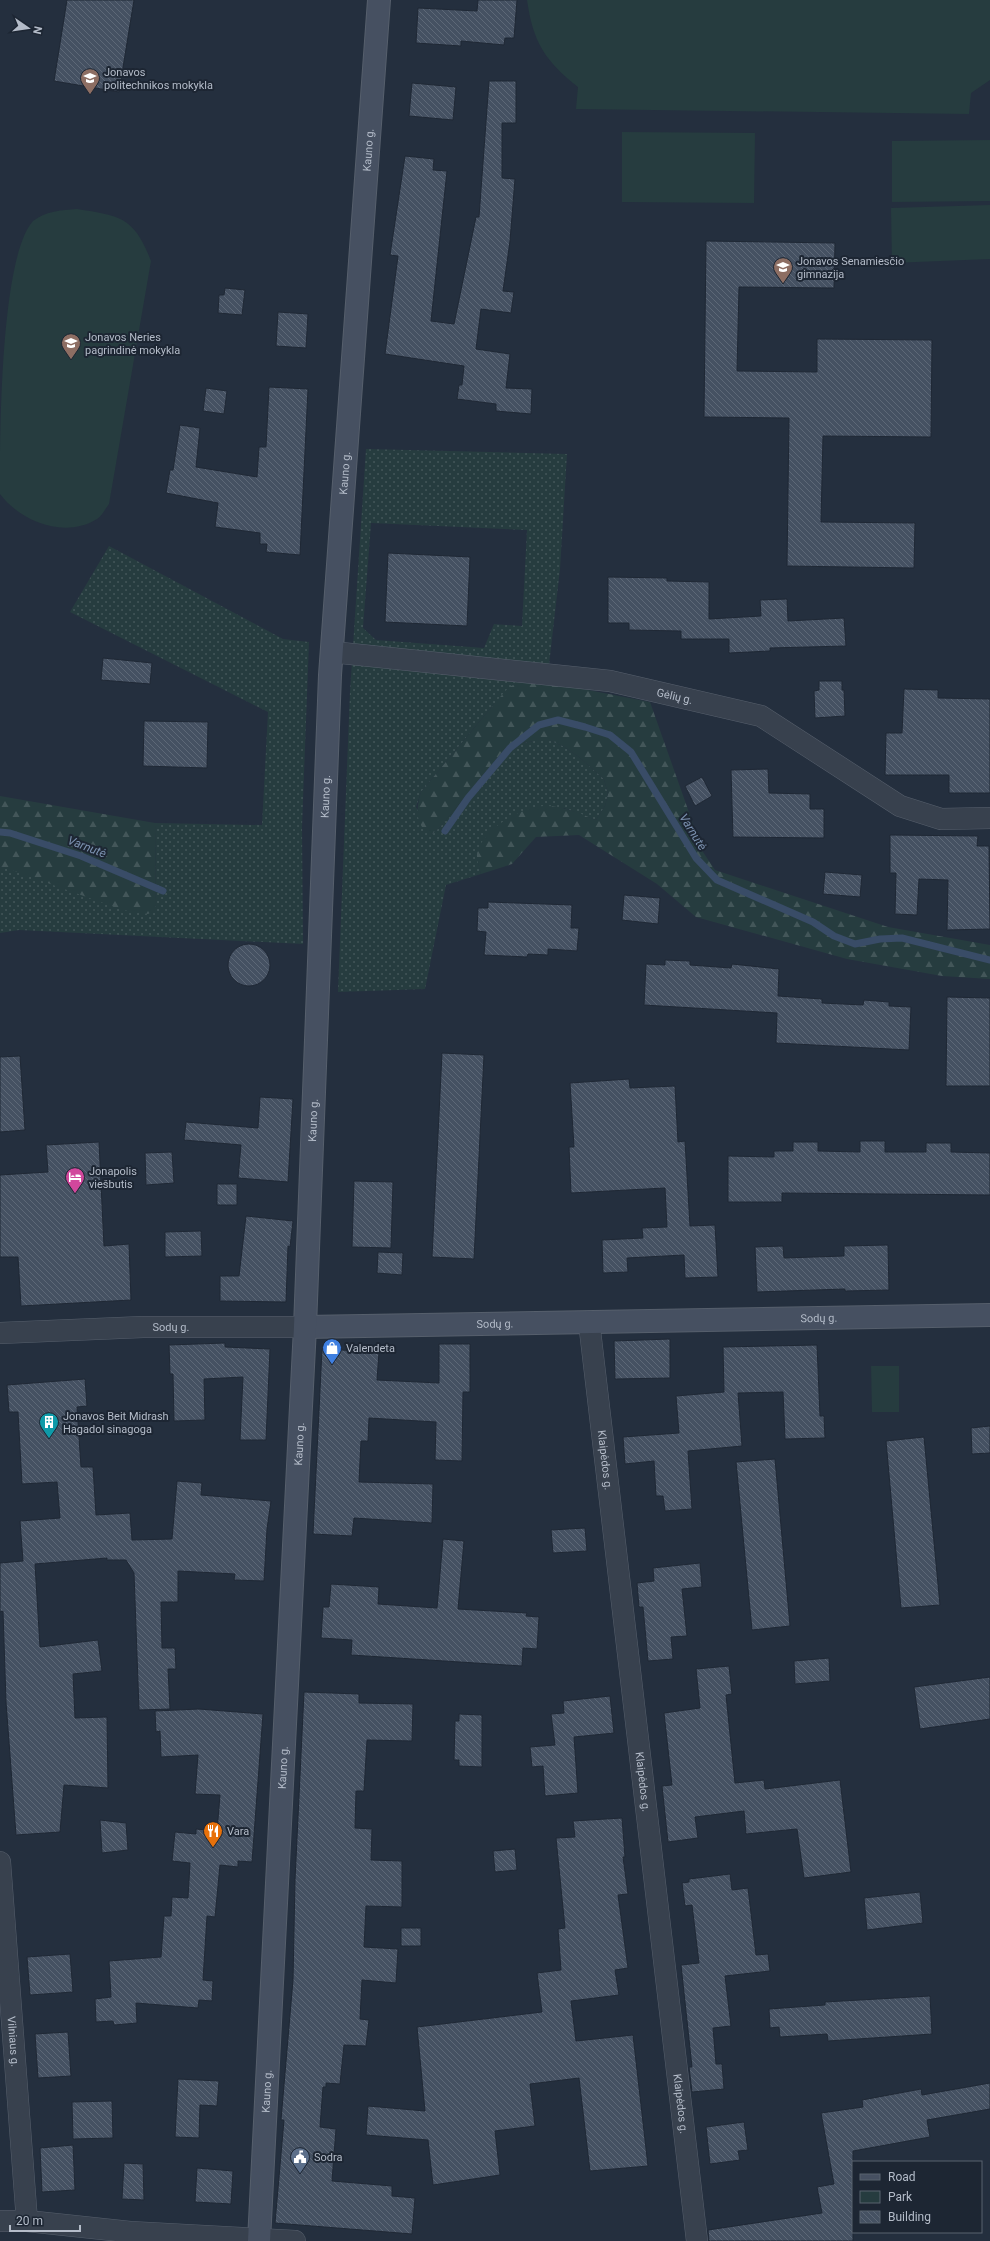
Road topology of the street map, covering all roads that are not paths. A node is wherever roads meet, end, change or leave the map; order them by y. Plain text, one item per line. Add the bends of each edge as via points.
1 (379, 0) edge
2 (332, 652) junction
3 (990, 818) edge
4 (990, 1315) edge
5 (589, 1322) junction
6 (305, 1327) junction
7 (0, 1333) edge
8 (0, 1862) edge
9 (0, 2220) edge
10 (27, 2221) junction
11 (259, 2240) edge
12 (295, 2241) edge
13 (696, 2241) edge

1 - 2 main road, Kauno g.
2 - 3 street, Gėlių g. via 610,681 761,716 900,806 941,819
2 - 6 main road, Kauno g.
4 - 5 main road, Sodų g.
5 - 6 main road, Sodų g.
5 - 13 street, Klaipėdos g.
6 - 7 street, Sodų g. via 143,1327
6 - 11 main road, Kauno g.
8 - 10 street, Vilniaus g.
9 - 10 street
10 - 11 street via 130,2232
11 - 12 street

